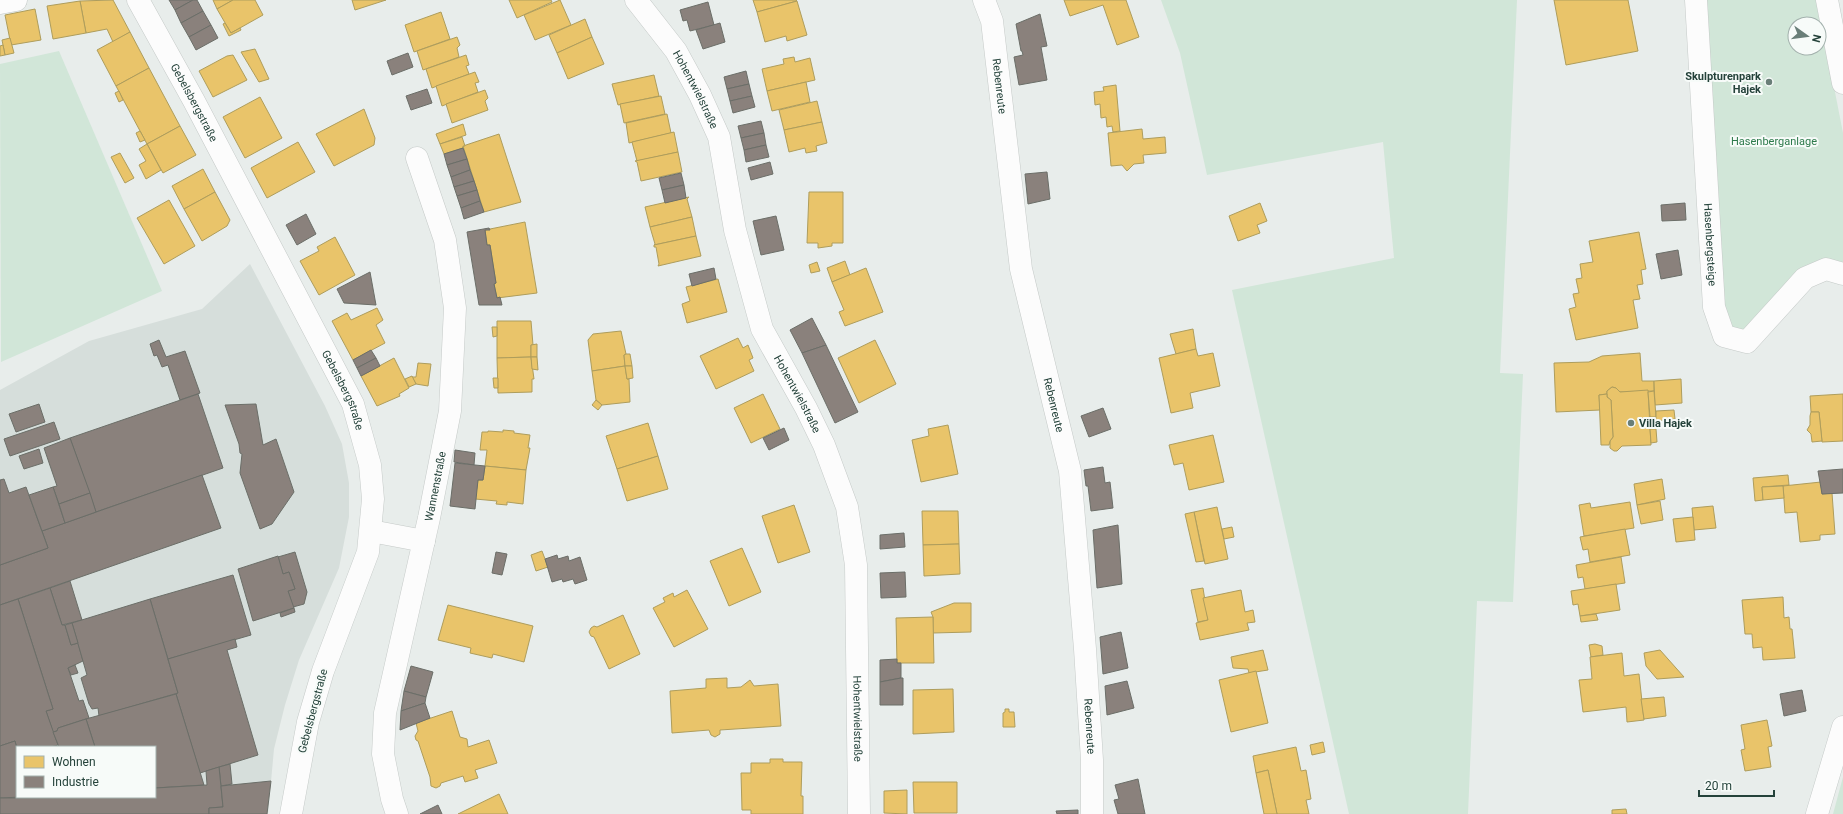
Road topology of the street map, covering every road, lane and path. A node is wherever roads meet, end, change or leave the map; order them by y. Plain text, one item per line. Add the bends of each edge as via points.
1 (16, 0) edge
2 (138, 0) edge
3 (636, 0) edge
4 (984, 0) edge
5 (1696, 0) edge
6 (1827, 0) edge
7 (0, 3) edge
8 (1843, 84) edge
9 (417, 158) dead end
10 (1843, 274) edge
11 (371, 530) junction
12 (424, 541) junction
13 (1843, 727) edge
14 (291, 814) edge
15 (397, 814) edge
16 (859, 814) edge
17 (1092, 814) edge
18 (1817, 814) edge

1 - 7 street
2 - 11 street, Gebelsbergstraße via 353,404 370,465 373,500
3 - 16 street, Hohentwielstraße via 676,51 719,137 735,230 762,329 824,445 847,507 856,565
4 - 17 street, Rebenreute via 992,21 1021,269 1070,471 1086,649
5 - 10 street, Hasenbergsteige via 1714,307 1724,336 1747,342 1805,278 1826,269
6 - 8 street
9 - 12 street, Wannenstraße via 445,240 455,308 450,411
11 - 12 street
11 - 14 street, Gebelsbergstraße via 368,552 323,670 308,722
12 - 15 street, Wannenstraße via 385,713 383,754
13 - 18 street

